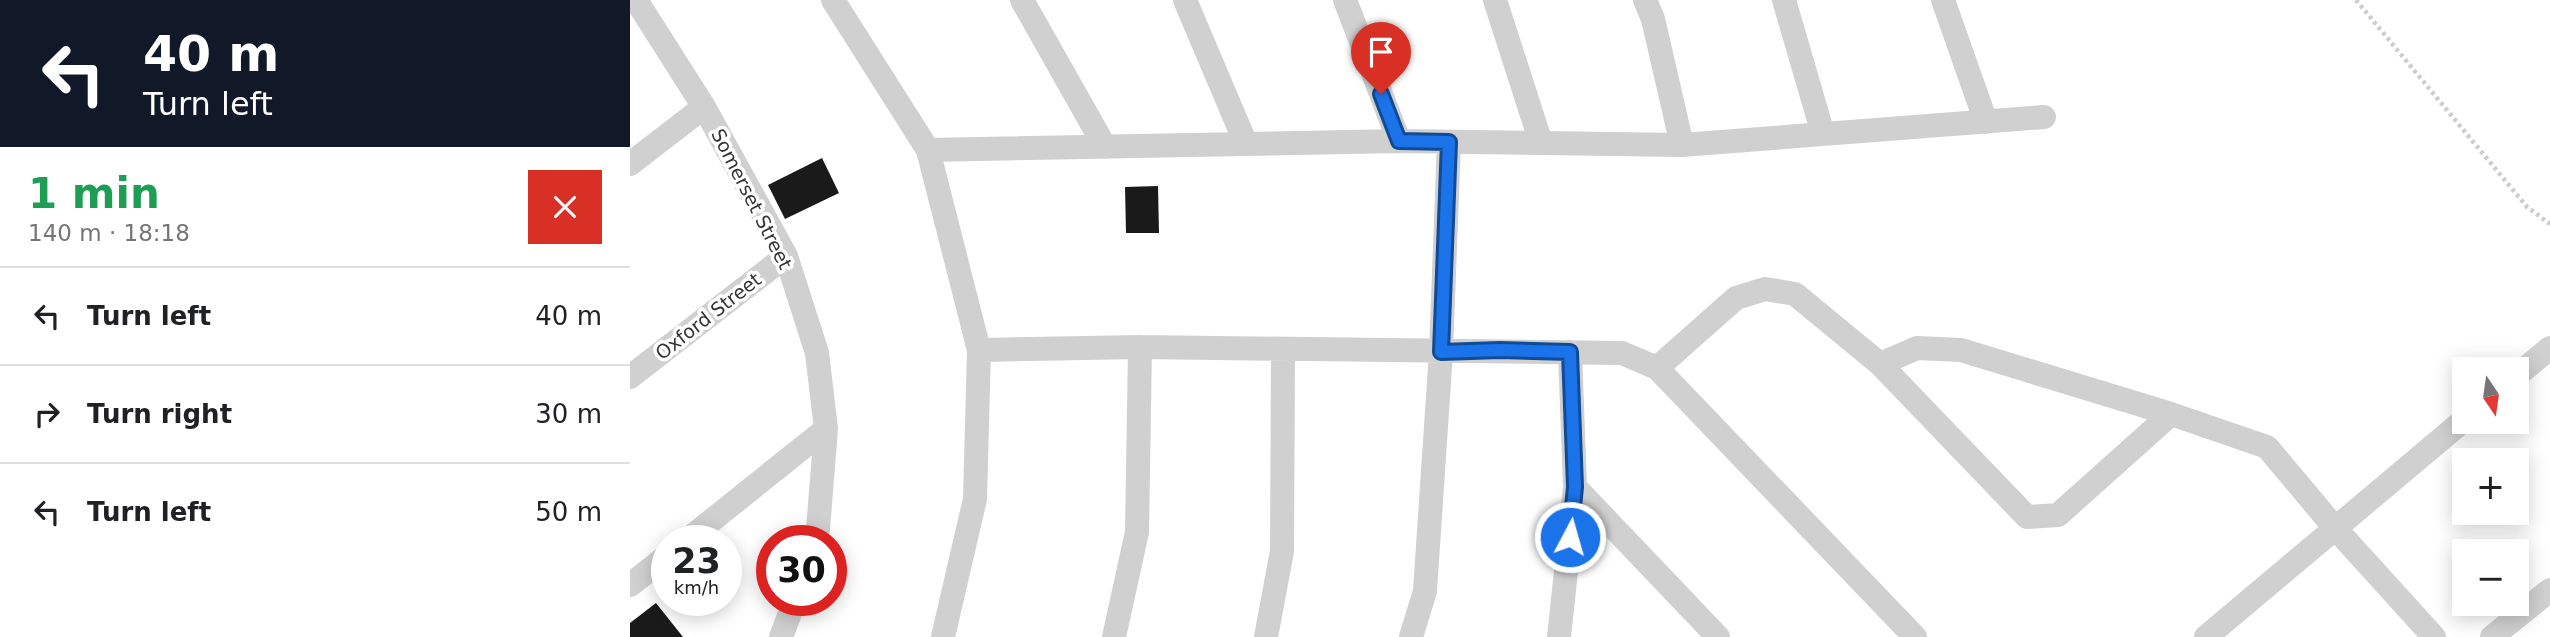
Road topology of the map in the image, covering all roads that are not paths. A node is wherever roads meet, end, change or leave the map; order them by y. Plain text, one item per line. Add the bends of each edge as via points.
1 (636, 0) edge
2 (833, 0) edge
3 (1022, 0) edge
4 (1185, 0) edge
5 (1345, 0) edge
6 (1496, 0) edge
7 (1645, 0) edge
8 (1784, 0) edge
9 (1943, 0) edge
10 (704, 107) junction
11 (2044, 117) dead end
12 (1986, 122) junction
13 (1823, 134) junction
14 (1399, 141) junction
15 (1449, 142) junction
16 (1246, 144) junction
17 (1541, 144) junction
18 (1682, 145) junction
19 (1105, 147) junction
20 (928, 150) junction
21 (630, 164) edge
22 (786, 256) junction
23 (1140, 347) junction
24 (2550, 348) edge
25 (979, 350) junction
26 (1283, 351) junction
27 (1441, 352) junction
28 (1570, 352) junction
29 (1880, 364) junction
30 (2529, 365) edge
31 (1657, 368) junction
32 (630, 377) edge
33 (2171, 414) junction
34 (826, 429) junction
35 (2452, 430) edge
36 (1575, 487) junction
37 (705, 525) edge
38 (818, 525) edge
39 (2334, 528) junction
40 (651, 569) edge
41 (630, 585) edge
42 (2550, 590) edge
43 (789, 616) edge
44 (781, 637) edge
45 (943, 637) edge
46 (1114, 637) edge
47 (1266, 637) edge
48 (1411, 637) edge
49 (1559, 637) edge
50 (1718, 637) edge
51 (1915, 637) edge
52 (2206, 637) edge
53 (2434, 637) edge
54 (2492, 637) edge

1 - 10 street, Somerset Street
2 - 20 street
3 - 19 street
4 - 16 street
5 - 14 street
6 - 17 street
7 - 18 street
8 - 13 street
9 - 12 street
10 - 21 street
10 - 22 street, Somerset Street
11 - 12 street
12 - 13 street
13 - 18 street
14 - 15 street
14 - 16 street
15 - 17 street
15 - 27 street
16 - 19 street
17 - 18 street
19 - 20 street
20 - 25 street
22 - 32 street, Oxford Street
22 - 34 street, Somerset Street via 817,353
23 - 25 street
23 - 26 street
23 - 46 street via 1137,532
24 - 30 street
25 - 45 street via 975,499
26 - 27 street
26 - 47 street via 1282,551
27 - 28 street
27 - 48 street via 1425,591
28 - 31 street via 1622,353
28 - 36 street
29 - 31 street via 1795,294 1765,289 1736,298
29 - 33 street via 1917,348 1961,350
29 - 33 street via 2026,517 2058,515
31 - 51 street
33 - 39 street via 2267,447
34 - 37 street
34 - 38 street, Somerset Street
35 - 39 street
36 - 49 street
36 - 50 street
39 - 52 street
39 - 53 street
40 - 41 street
42 - 54 street
43 - 44 street

